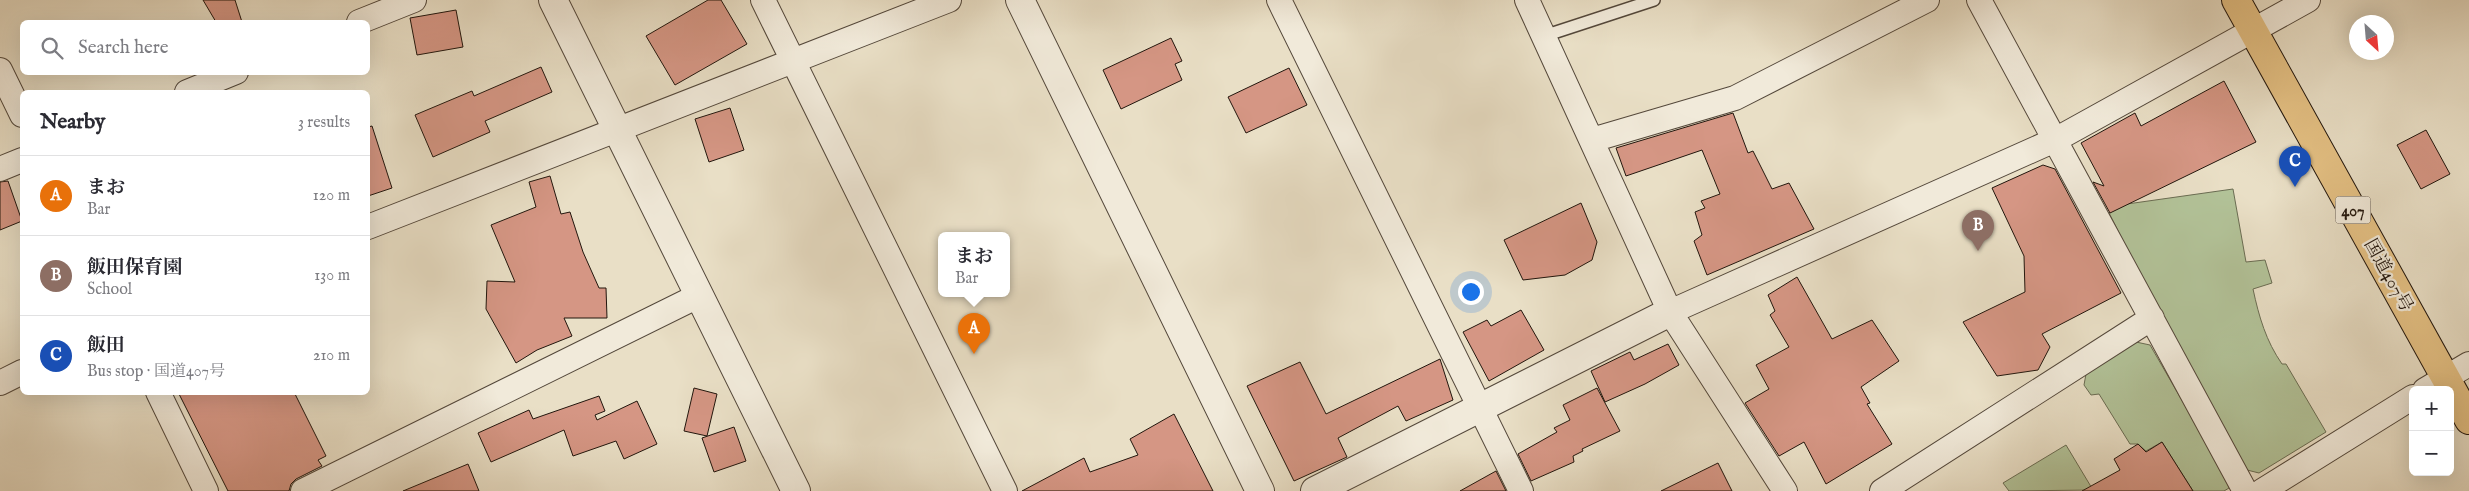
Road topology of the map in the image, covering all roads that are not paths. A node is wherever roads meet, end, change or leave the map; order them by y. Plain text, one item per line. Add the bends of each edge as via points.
1 (414, 0) edge
2 (553, 0) edge
3 (763, 0) edge
4 (949, 0) edge
5 (1020, 0) edge
6 (1279, 0) edge
7 (1527, 0) edge
8 (1654, 0) edge
9 (1927, 0) edge
10 (1979, 0) edge
11 (2236, 0) edge
12 (2308, 0) edge
13 (363, 20) edge
14 (2253, 31) junction
15 (1544, 36) junction
16 (793, 60) junction
17 (0, 70) edge
18 (228, 75) edge
19 (191, 90) edge
20 (20, 111) edge
21 (616, 130) junction
22 (1592, 140) junction
23 (2055, 140) junction
24 (20, 161) edge
25 (0, 169) edge
26 (370, 226) edge
27 (700, 295) junction
28 (1670, 312) junction
29 (2152, 318) junction
30 (2469, 364) edge
31 (20, 373) edge
32 (0, 383) edge
33 (2435, 383) edge
34 (159, 395) edge
35 (2409, 399) edge
36 (1479, 408) junction
37 (2469, 420) edge
38 (206, 491) edge
39 (303, 491) edge
40 (796, 491) edge
41 (1005, 491) edge
42 (1260, 491) edge
43 (1314, 491) edge
44 (1521, 491) edge
45 (1785, 491) edge
46 (1882, 491) edge
47 (2245, 491) edge
48 (2262, 491) edge

1 - 13 street
2 - 21 street
3 - 16 street
4 - 16 street
5 - 42 street
6 - 36 street
7 - 15 street
8 - 15 lane
9 - 22 street via 1735,98
10 - 23 street
11 - 14 highway, 国道407号 / 407
12 - 14 street
14 - 23 street
14 - 33 highway, 国道407号 / 407
15 - 22 street
16 - 21 street
16 - 41 street
17 - 20 street
18 - 19 street
21 - 26 street
21 - 27 street
22 - 28 street
23 - 28 street
23 - 29 street
24 - 25 street
27 - 39 street
27 - 40 street
28 - 36 street
28 - 45 street
29 - 46 street
29 - 47 street
30 - 33 street
31 - 32 street
33 - 37 highway, 国道407号 / 407
34 - 38 street
35 - 48 street
36 - 43 street
36 - 44 street

